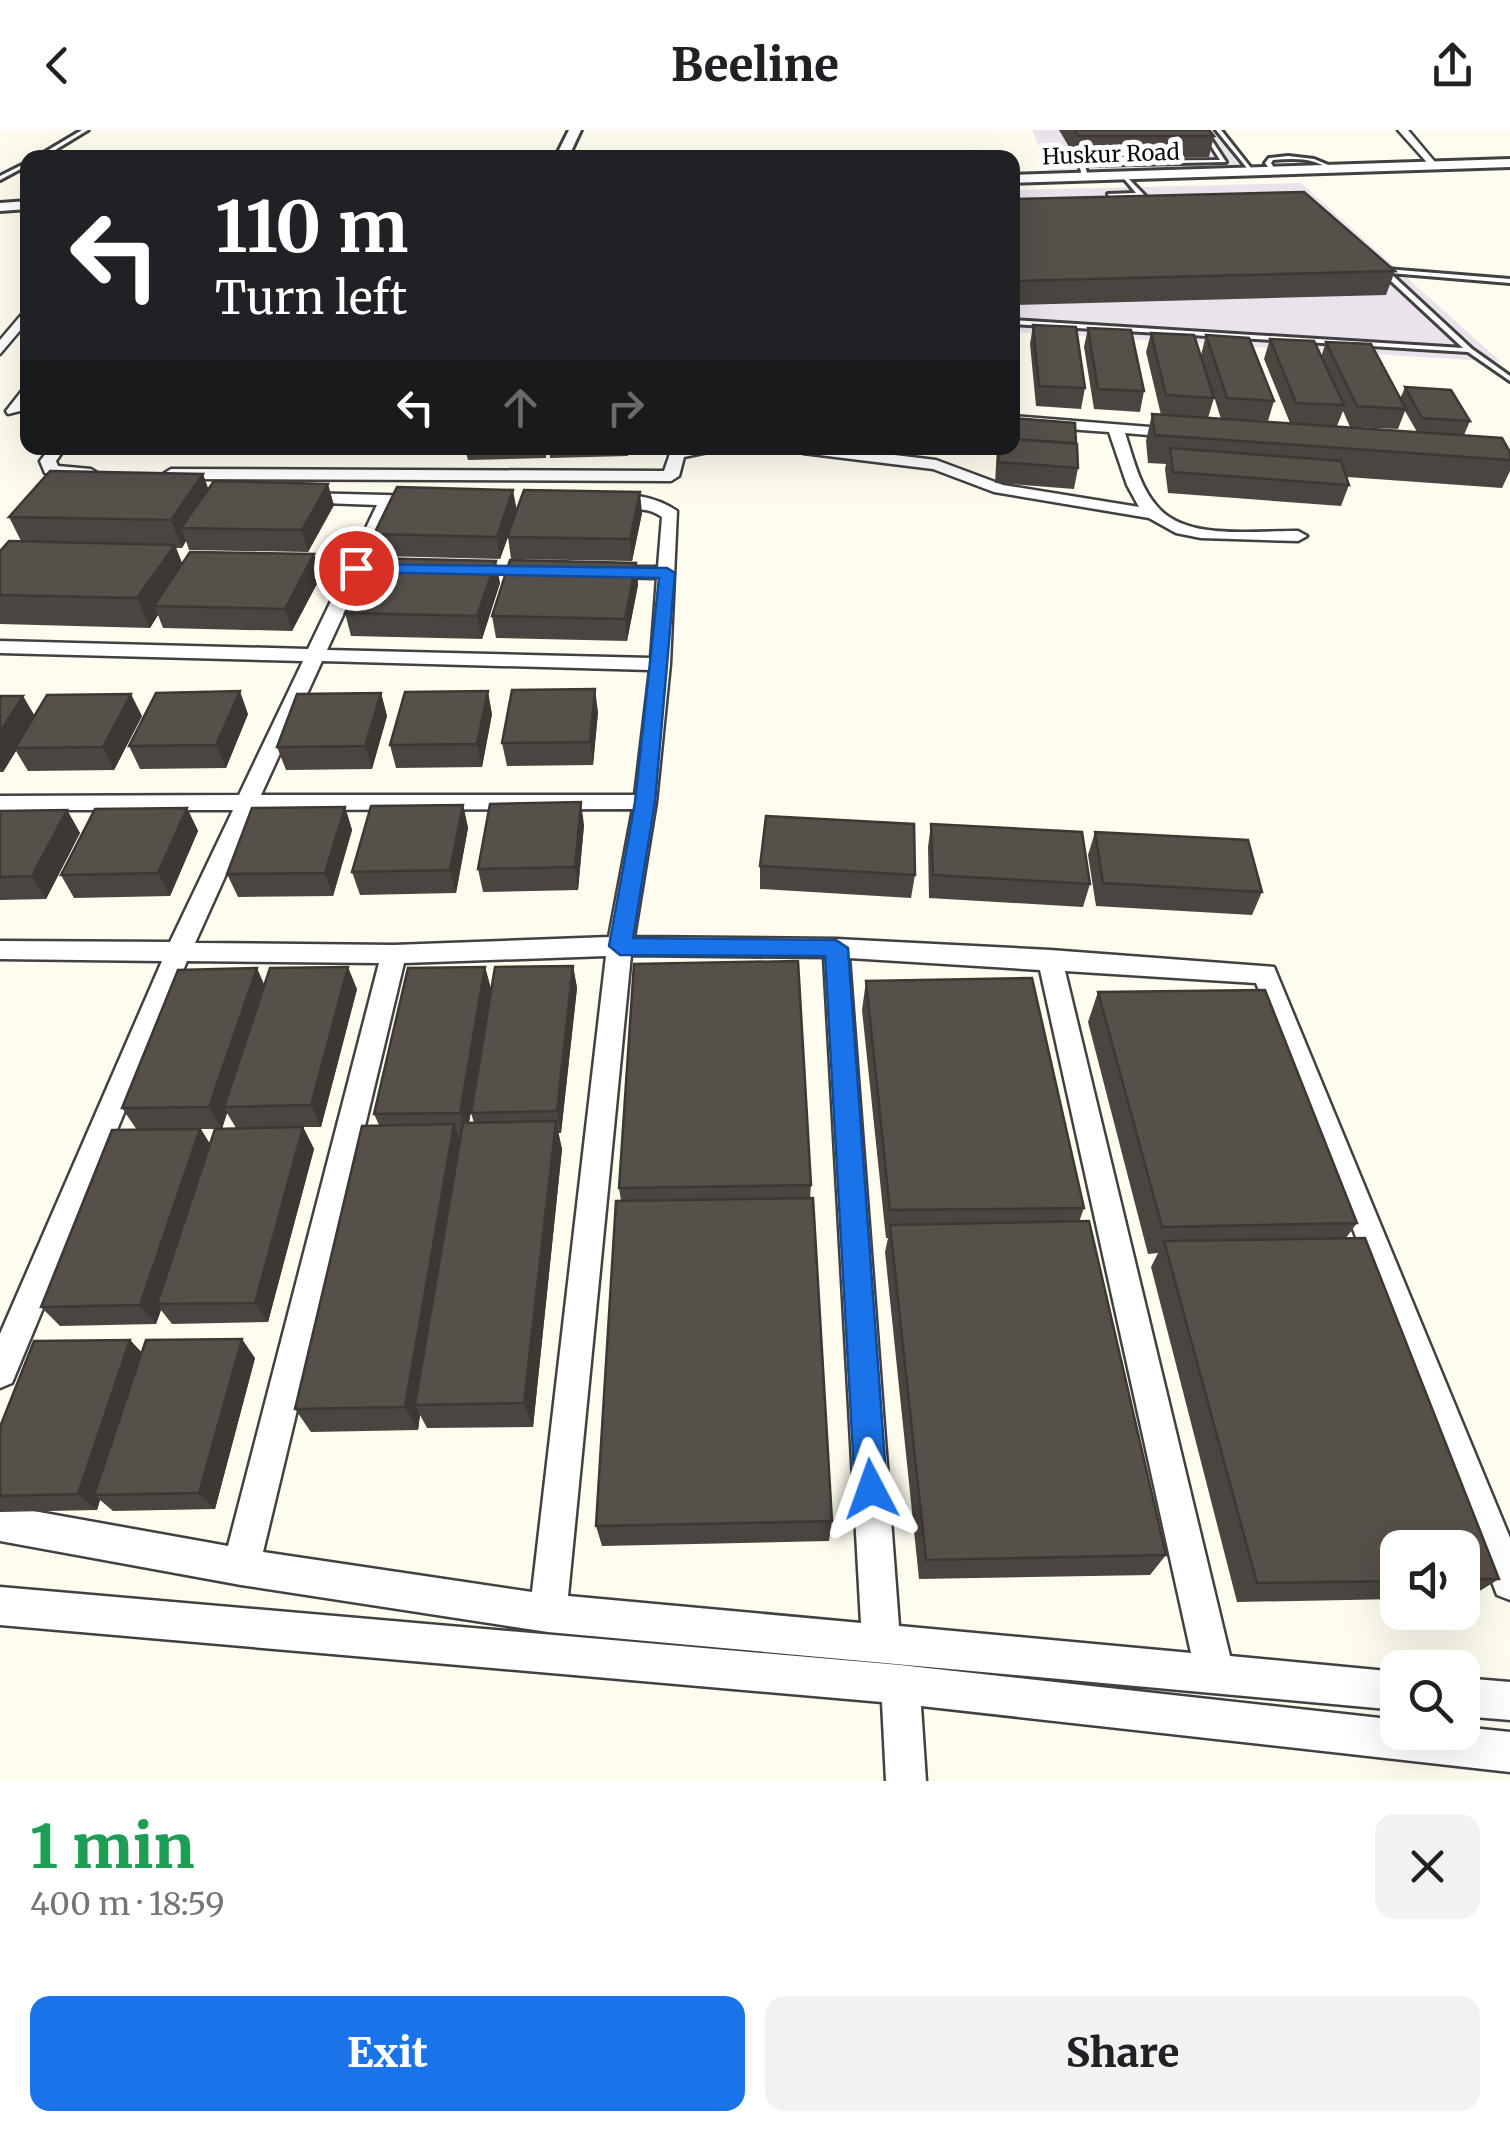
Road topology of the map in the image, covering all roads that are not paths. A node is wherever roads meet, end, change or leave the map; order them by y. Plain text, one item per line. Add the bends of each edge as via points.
1 (86, 130) edge
2 (1203, 130) edge
3 (1218, 130) edge
4 (1402, 130) edge
5 (51, 150) edge
6 (1510, 163) edge
7 (1436, 166) junction
8 (1253, 172) junction
9 (1122, 176) junction
10 (1085, 177) junction
11 (1020, 179) edge
12 (1140, 194) junction
13 (1171, 207) edge
14 (1102, 210) edge
15 (1371, 260) edge
16 (1384, 271) junction
17 (1510, 281) edge
18 (1020, 322) edge
19 (17, 325) edge
20 (0, 350) edge
21 (1470, 350) junction
22 (1510, 379) edge
23 (1020, 421) edge
24 (1116, 429) junction
25 (1193, 434) edge
26 (52, 455) edge
27 (677, 455) edge
28 (862, 455) edge
29 (113, 474) edge
30 (153, 474) edge
31 (77, 492) edge
32 (96, 492) edge
33 (290, 498) edge
34 (386, 500) junction
35 (444, 501) edge
36 (596, 502) edge
37 (1154, 514) junction
38 (1298, 536) dead end
39 (260, 567) edge
40 (356, 568) junction
41 (395, 569) edge
42 (590, 572) edge
43 (667, 573) junction
44 (0, 647) edge
45 (314, 654) junction
46 (660, 664) junction
47 (645, 802) junction
48 (0, 803) edge
49 (245, 804) junction
50 (620, 946) junction
51 (836, 948) junction
52 (0, 950) edge
53 (178, 952) junction
54 (394, 954) junction
55 (1050, 959) junction
56 (0, 1372) edge
57 (0, 1523) edge
58 (241, 1567) junction
59 (1510, 1582) edge
60 (0, 1606) edge
61 (548, 1613) junction
62 (880, 1644) junction
63 (1215, 1675) junction
64 (900, 1684) junction
65 (1380, 1689) edge
66 (1480, 1698) edge
67 (1510, 1701) edge
68 (1510, 1752) edge
69 (906, 1781) edge

1 - 5 lane
2 - 10 lane via 1224,161 1082,163
3 - 8 lane
4 - 7 street
6 - 7 street, Huskur Road
7 - 8 street, Huskur Road
8 - 9 street, Huskur Road
9 - 10 street, Huskur Road
9 - 12 lane
10 - 11 street, Huskur Road
12 - 13 lane via 1152,208
12 - 14 lane via 1110,196 1114,204
15 - 16 lane
16 - 17 lane
16 - 21 lane
18 - 21 lane
19 - 20 street
21 - 22 lane
23 - 24 street
24 - 25 street
24 - 37 street via 1134,484
26 - 29 street via 50,470
27 - 30 street via 671,476
28 - 37 street via 921,462 1000,489
31 - 32 street
33 - 34 street
34 - 35 street
34 - 40 street
36 - 43 street via 665,508
37 - 38 street via 1177,531
39 - 40 street
40 - 41 street
40 - 45 street
42 - 43 street
43 - 46 street
44 - 45 street
45 - 46 street
45 - 49 street
46 - 47 street
47 - 49 street
47 - 50 street
48 - 49 street
49 - 53 street
50 - 51 street
50 - 54 street
50 - 61 street
51 - 55 street
51 - 62 street
52 - 53 street
53 - 54 street
53 - 56 street
54 - 58 street
55 - 59 street via 1265,974
55 - 63 street
57 - 58 street
58 - 61 street
60 - 64 street
61 - 62 street
62 - 63 street
63 - 65 street
64 - 68 street
64 - 69 street
66 - 67 street

